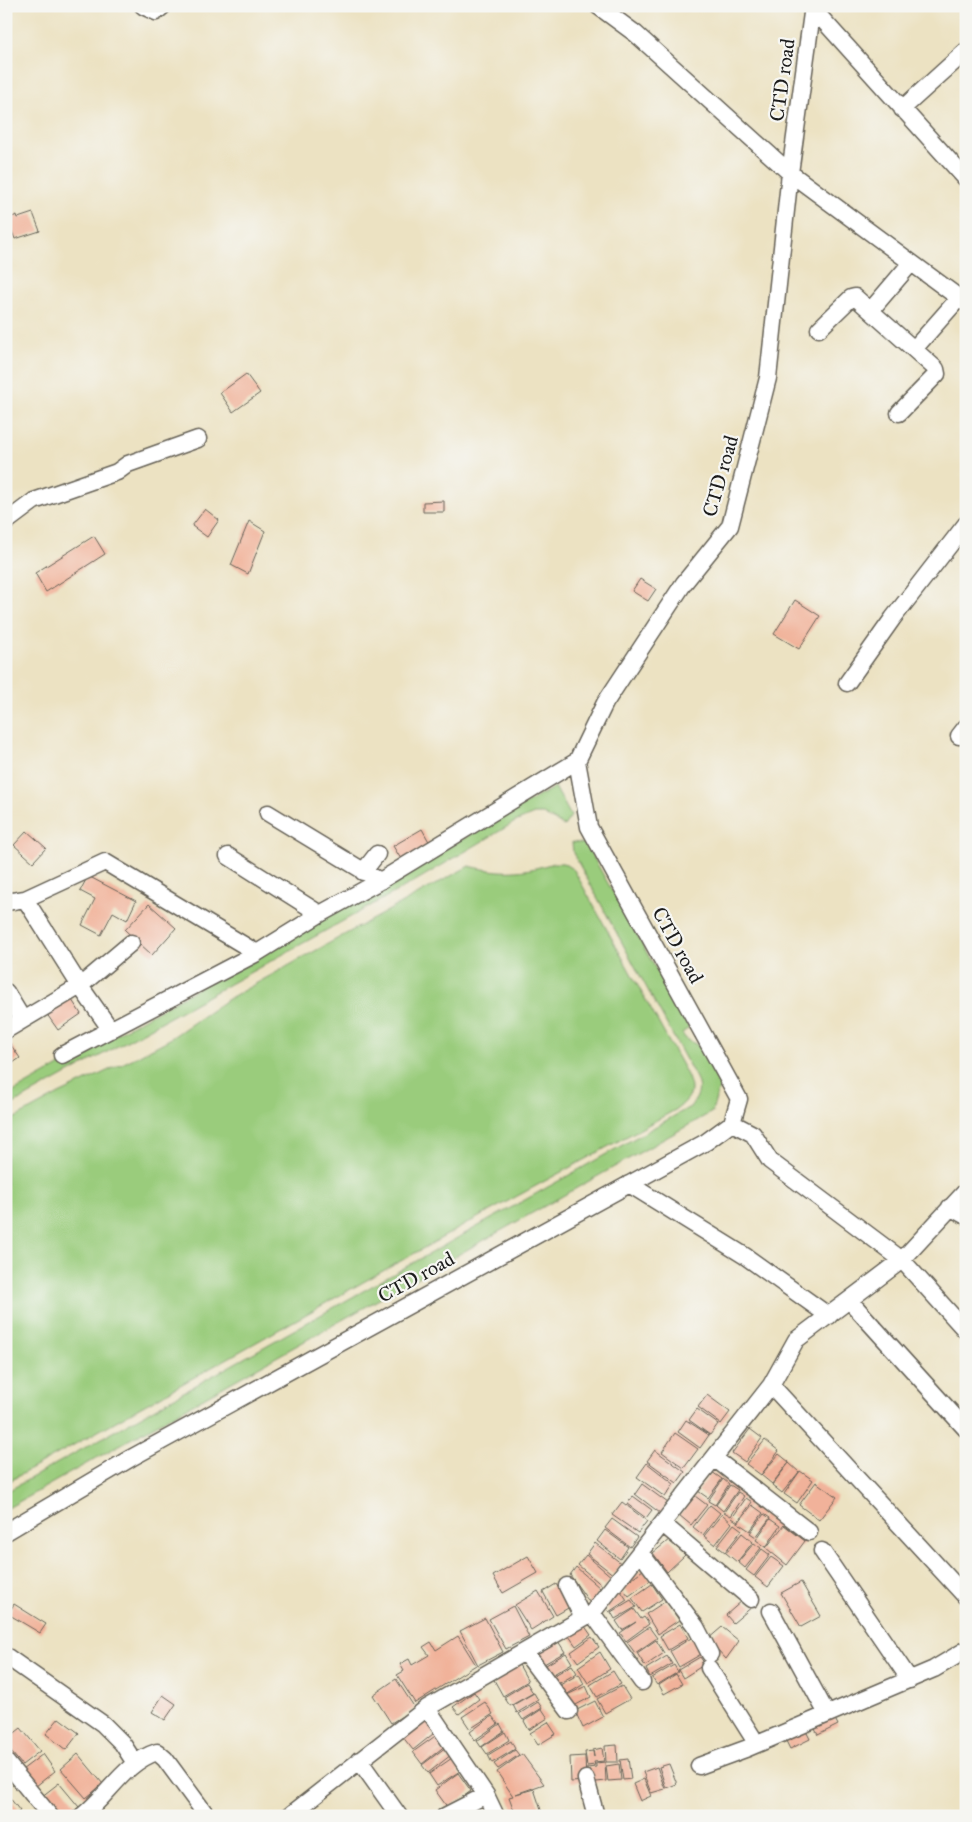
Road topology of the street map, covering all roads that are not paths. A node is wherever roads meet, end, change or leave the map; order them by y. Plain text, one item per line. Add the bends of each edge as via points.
1 (143, 6) edge
2 (163, 6) edge
3 (598, 6) edge
4 (620, 6) edge
5 (813, 8) edge
6 (636, 34) junction
7 (966, 52) edge
8 (902, 109) junction
9 (790, 173) junction
10 (964, 174) edge
11 (911, 263) junction
12 (962, 300) edge
13 (870, 310) junction
14 (819, 329) dead end
15 (914, 349) junction
16 (899, 413) dead end
17 (198, 439) dead end
18 (6, 522) edge
19 (966, 524) edge
20 (847, 683) dead end
21 (576, 761) junction
22 (268, 813) dead end
23 (377, 854) dead end
24 (228, 856) dead end
25 (363, 872) junction
26 (380, 881) junction
27 (25, 899) junction
28 (6, 902) edge
29 (320, 914) junction
30 (131, 943) dead end
31 (258, 953) junction
32 (80, 986) junction
33 (6, 992) edge
34 (23, 1020) junction
35 (6, 1030) edge
36 (111, 1030) junction
37 (62, 1055) dead end
38 (732, 1123) junction
39 (629, 1184) junction
40 (966, 1191) edge
41 (950, 1207) junction
42 (966, 1216) edge
43 (902, 1260) junction
44 (849, 1300) junction
45 (829, 1316) junction
46 (966, 1331) edge
47 (771, 1385) junction
48 (966, 1429) edge
49 (714, 1458) junction
50 (663, 1524) junction
51 (6, 1532) edge
52 (809, 1532) dead end
53 (822, 1551) dead end
54 (640, 1552) junction
55 (567, 1586) dead end
56 (966, 1597) edge
57 (751, 1600) dead end
58 (771, 1610) dead end
59 (588, 1616) junction
60 (966, 1650) edge
61 (525, 1652) junction
62 (6, 1656) edge
63 (910, 1680) junction
64 (642, 1682) dead end
65 (427, 1708) junction
66 (569, 1711) dead end
67 (827, 1714) junction
68 (757, 1744) junction
69 (360, 1760) junction
70 (6, 1762) edge
71 (136, 1763) junction
72 (698, 1766) dead end
73 (586, 1779) dead end
74 (486, 1795) junction
75 (90, 1814) edge
76 (50, 1816) edge
77 (207, 1816) edge
78 (289, 1816) edge
79 (399, 1816) edge
80 (445, 1816) edge
81 (496, 1816) edge
82 (596, 1816) edge

1 - 2 street via 156,12
3 - 6 street
4 - 6 street
5 - 8 street
5 - 9 street, CTD road
6 - 9 street
7 - 8 street
8 - 10 street
9 - 11 street
9 - 21 street, CTD road via 768,378 730,526 684,583 605,703
11 - 12 street
11 - 13 street
12 - 15 street
13 - 14 street via 858,298 852,298
13 - 15 street
15 - 16 street via 936,369 937,374
17 - 18 street via 34,501
19 - 20 street
21 - 26 street
21 - 38 street, CTD road via 589,827 739,1099
22 - 25 street
23 - 25 street
24 - 29 street
25 - 26 street
26 - 29 street
27 - 28 street
27 - 31 street via 104,862
27 - 32 street
29 - 31 street
30 - 32 street
31 - 36 street
32 - 34 street
32 - 36 street
33 - 34 street
34 - 35 street
36 - 37 street
38 - 39 street, CTD road via 706,1142
38 - 43 street via 753,1134 770,1161
39 - 45 street via 745,1256
39 - 51 street, CTD road via 131,1458
40 - 41 street
41 - 42 street
41 - 43 street
43 - 44 street
43 - 46 street
44 - 45 street
44 - 48 street
45 - 47 street via 796,1340
47 - 49 street
47 - 56 street
49 - 50 street
49 - 52 street
50 - 54 street
50 - 57 street
53 - 63 street
54 - 59 street
54 - 68 street via 696,1627 710,1661
55 - 59 street
58 - 67 street
59 - 61 street
59 - 64 street
60 - 63 street
61 - 65 street
61 - 66 street
62 - 71 street via 103,1724
63 - 67 street
65 - 69 street
65 - 74 street
67 - 68 street
68 - 72 street
69 - 78 street
69 - 79 street
70 - 76 street
71 - 75 street
71 - 77 street via 158,1752
73 - 82 street
74 - 80 street
74 - 81 street

